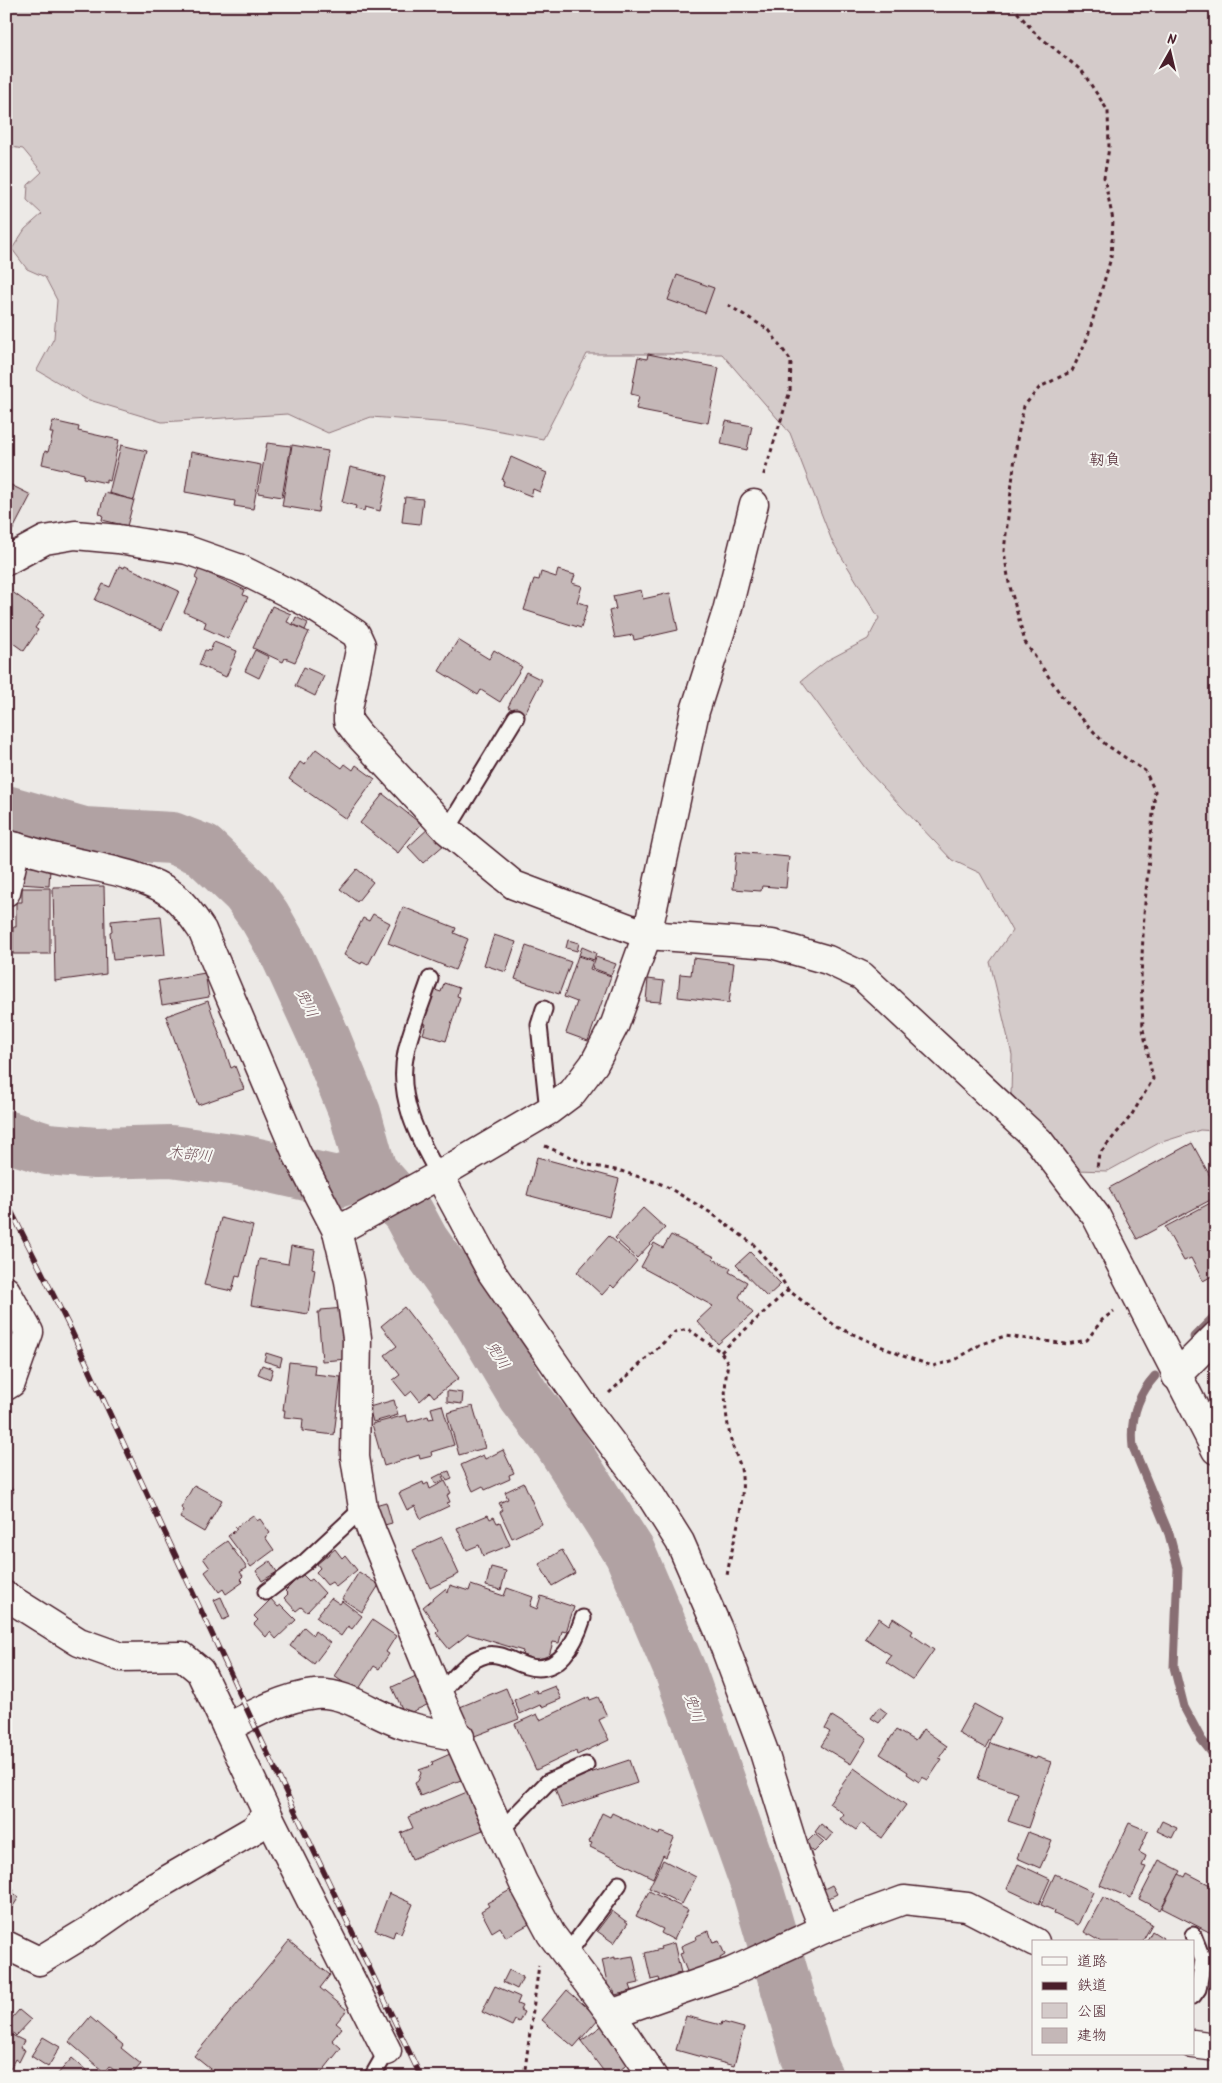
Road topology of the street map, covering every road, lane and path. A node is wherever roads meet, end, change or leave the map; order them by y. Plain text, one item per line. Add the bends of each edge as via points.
1 (1012, 6) edge
2 (728, 305) dead end
3 (754, 504) joint
4 (6, 560) edge
5 (516, 717) dead end
6 (446, 830) junction
7 (11, 845) edge
8 (6, 892) edge
9 (647, 935) junction
10 (430, 979) dead end
11 (544, 1009) dead end
12 (548, 1111) junction
13 (522, 1126) junction
14 (433, 1179) junction
15 (1089, 1208) junction
16 (343, 1228) junction
17 (788, 1290) junction
18 (6, 1291) edge
19 (1135, 1292) junction
20 (1216, 1336) edge
21 (721, 1352) junction
22 (1176, 1376) junction
23 (6, 1386) edge
24 (588, 1412) junction
25 (1216, 1450) edge
26 (363, 1508) junction
27 (725, 1584) dead end
28 (266, 1592) dead end
29 (6, 1596) edge
30 (583, 1618) dead end
31 (439, 1695) junction
32 (227, 1728) junction
33 (460, 1737) junction
34 (586, 1765) dead end
35 (267, 1813) junction
36 (501, 1830) junction
37 (619, 1884) dead end
38 (815, 1933) junction
39 (1193, 1935) dead end
40 (1032, 1940) edge
41 (559, 1944) junction
42 (6, 1945) edge
43 (1194, 1995) edge
44 (611, 2014) junction
45 (1194, 2044) edge
46 (1216, 2047) edge
47 (387, 2052) joint
48 (372, 2077) edge
49 (524, 2077) edge
50 (654, 2077) edge

1 - 15 path via 1035,33 1082,71 1108,111 1104,177 1113,220 1111,258 1087,340 1072,371 1040,387 1024,406 1004,552 1009,583 1025,642 1063,698 1105,744 1145,771 1155,791 1141,978 1143,1029 1153,1079 1131,1116 1099,1154
2 - 3 path via 769,330 791,361 790,391
3 - 9 street via 727,611 695,711
4 - 6 street via 45,540 75,535 118,539 188,550 238,568 308,603 356,634 361,645 348,721
5 - 6 lane
6 - 9 street via 514,885
7 - 8 street
7 - 16 street via 140,879 173,895 188,910 202,930 316,1194
9 - 12 street via 615,1024 594,1064 572,1093
9 - 15 street via 772,944 828,960 862,976 1039,1141
10 - 14 lane via 406,1053 404,1076 410,1116
11 - 12 lane via 539,1025
12 - 13 street
13 - 14 street
13 - 17 path via 548,1149 589,1165 621,1171 664,1186 711,1213 753,1244 778,1272
14 - 16 street
14 - 24 street via 492,1273
15 - 19 street
16 - 26 street via 357,1338 355,1457
17 - 19 path via 837,1327 933,1366 955,1360 981,1344 1005,1336 1068,1344 1087,1340 1102,1320
17 - 21 path
18 - 23 street via 29,1332 11,1383
19 - 22 street
20 - 22 street
21 - 24 path via 688,1329 675,1332
21 - 27 path via 728,1363 724,1384 726,1412 741,1468 742,1493
22 - 25 street
24 - 38 street via 649,1493 680,1542 718,1629 759,1740 800,1868
26 - 28 lane via 304,1563
26 - 31 street
29 - 32 street via 79,1642 121,1657 182,1656 200,1671
30 - 31 lane via 577,1638 554,1664 542,1668 527,1666 487,1655 474,1660
31 - 33 street
32 - 33 street via 290,1700 315,1694 334,1695 407,1726
32 - 35 street
33 - 36 street
34 - 36 lane via 548,1782
35 - 42 street via 255,1829 141,1895 39,1961
35 - 47 street
36 - 41 street via 523,1882
37 - 41 lane
38 - 40 street via 904,1900 968,1907
38 - 44 street via 731,1972
39 - 43 lane via 1203,1960
41 - 44 street
41 - 49 path via 540,1960
44 - 50 street
45 - 46 street
47 - 48 lane

